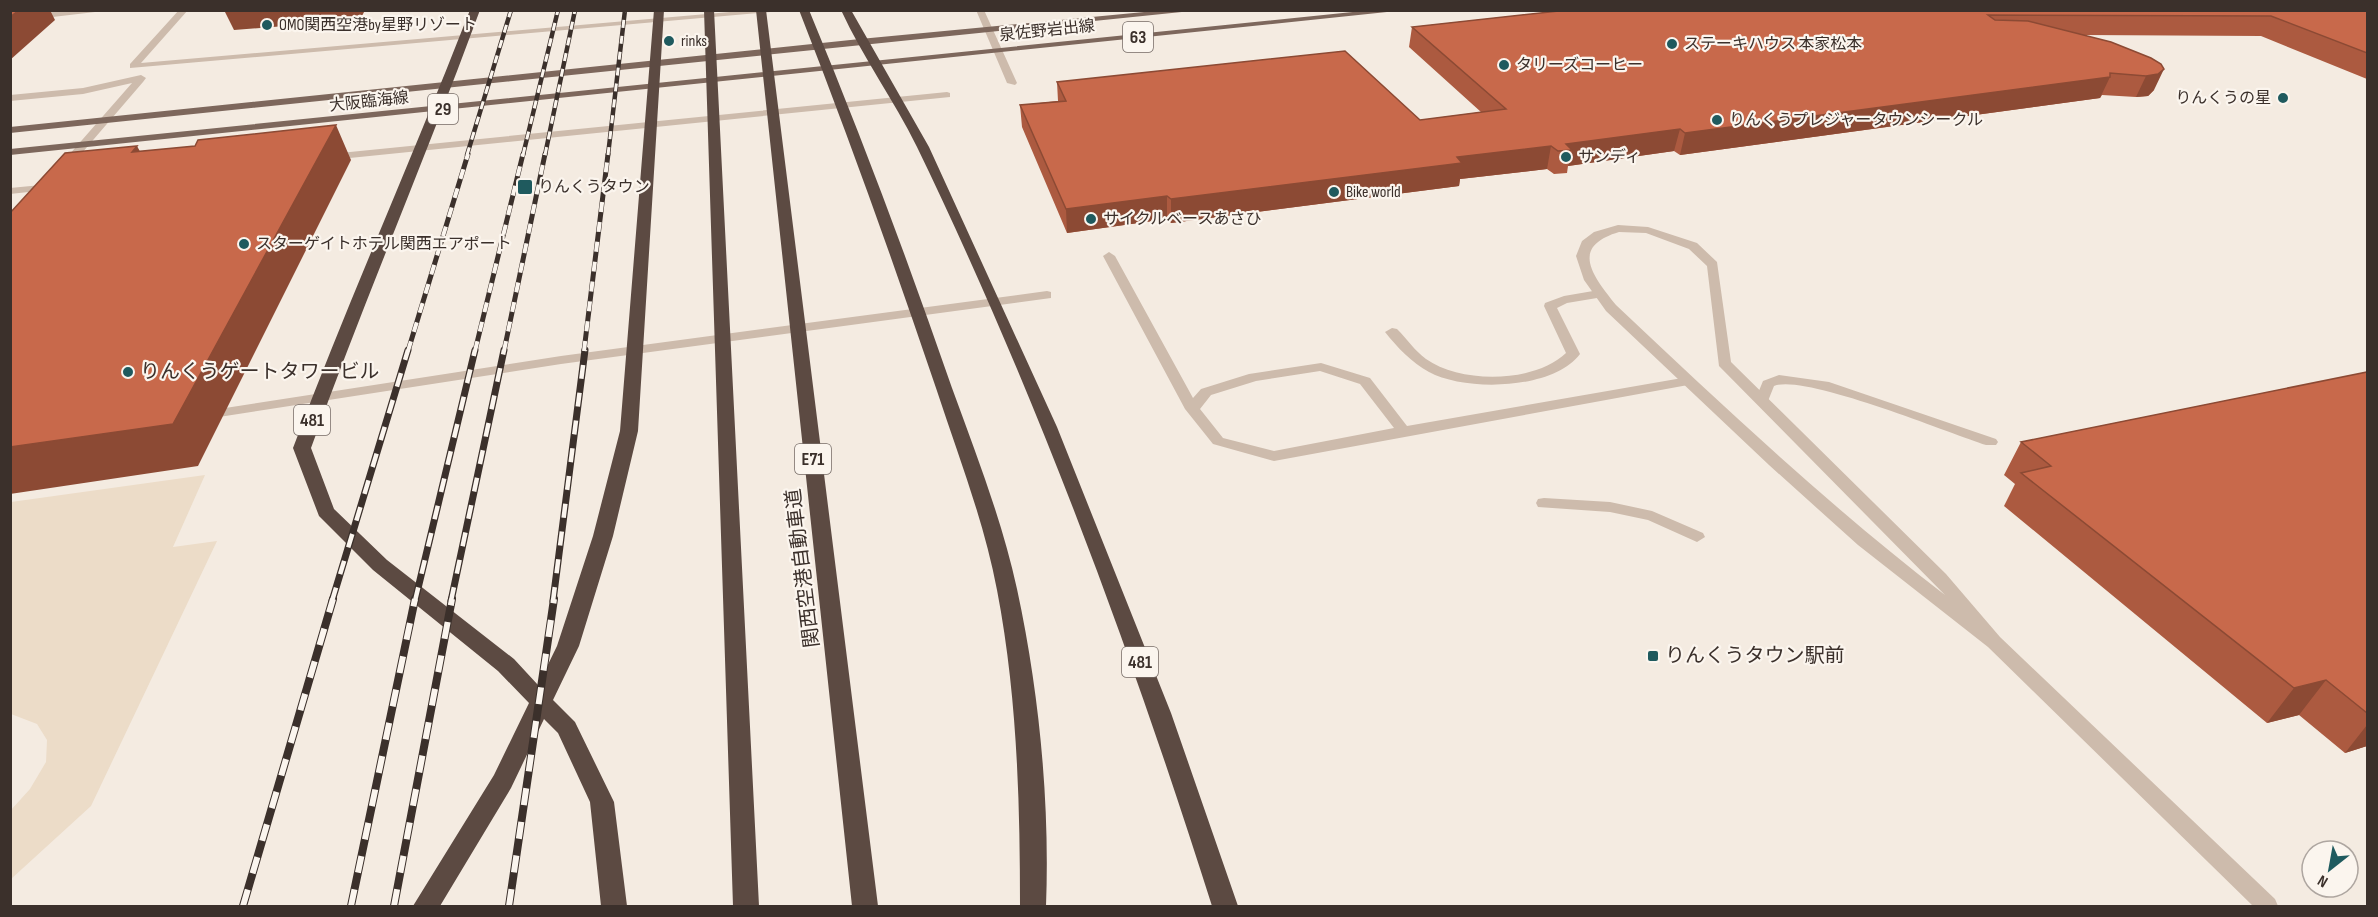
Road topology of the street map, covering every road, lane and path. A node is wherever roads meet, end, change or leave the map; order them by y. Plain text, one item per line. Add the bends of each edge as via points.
1 (108, 10) edge
2 (184, 10) edge
3 (475, 10) edge
4 (658, 10) edge
5 (709, 10) edge
6 (761, 10) edge
7 (789, 10) edge
8 (804, 10) edge
9 (846, 10) edge
10 (980, 10) edge
11 (1197, 10) edge
12 (1402, 10) edge
13 (10, 19) edge
14 (860, 42) junction
15 (874, 64) junction
16 (151, 67) junction
17 (140, 80) junction
18 (1012, 83) dead end
19 (444, 87) junction
20 (947, 95) dead end
21 (10, 98) edge
22 (436, 110) junction
23 (10, 130) edge
24 (10, 152) edge
25 (319, 158) edge
26 (55, 181) junction
27 (10, 191) edge
28 (33, 204) edge
29 (1109, 256) dead end
30 (1599, 294) junction
31 (1047, 295) dead end
32 (1392, 332) dead end
33 (1688, 381) junction
34 (1763, 399) junction
35 (1192, 409) junction
36 (187, 417) edge
37 (1403, 431) junction
38 (1991, 442) dead end
39 (1544, 503) dead end
40 (1697, 537) dead end
41 (1994, 642) junction
42 (426, 906) edge
43 (614, 906) edge
44 (746, 906) edge
45 (865, 906) edge
46 (1034, 906) edge
47 (1225, 906) edge
48 (2267, 906) edge

1 - 13 street
2 - 16 street via 133,66
3 - 19 highway, 481
4 - 42 highway via 628,430 603,536 568,646 503,781
5 - 44 highway
6 - 45 highway, 関西空港自動車道 / E71
7 - 16 street
8 - 46 highway via 915,303 1007,588 1022,685 1033,803
9 - 14 highway, 481
10 - 18 street
11 - 14 main road, 泉佐野岩出線 / 63
12 - 15 main road, 泉佐野岩出線 / 63
14 - 15 highway, 481
14 - 19 main road, 大阪臨海線 / 29
15 - 22 main road, 大阪臨海線 / 29
15 - 47 highway, 481 via 922,144 1047,421 1185,778
16 - 17 street
17 - 21 street via 83,91
17 - 26 street
19 - 22 highway, 481
19 - 23 main road, 大阪臨海線 / 29
20 - 25 street
22 - 24 main road, 大阪臨海線 / 29
22 - 43 highway, 481 via 302,448 326,512 380,565 506,665 567,728 602,802
26 - 27 street
26 - 28 street
29 - 35 street
30 - 32 street via 1550,306 1573,354 1557,368 1514,378 1477,381 1449,376 1421,362
30 - 33 street
30 - 34 street via 1582,256 1586,244 1598,234 1618,228 1648,230 1693,246 1713,265 1724,363
31 - 36 street via 561,360
33 - 37 street
33 - 41 street via 1864,541
34 - 38 street via 1767,384 1779,379 1824,385
34 - 41 street via 1940,578
35 - 37 street via 1218,441 1274,456
35 - 37 street via 1206,392 1254,377 1321,367 1365,381
39 - 40 street via 1610,507 1652,516
41 - 48 street

